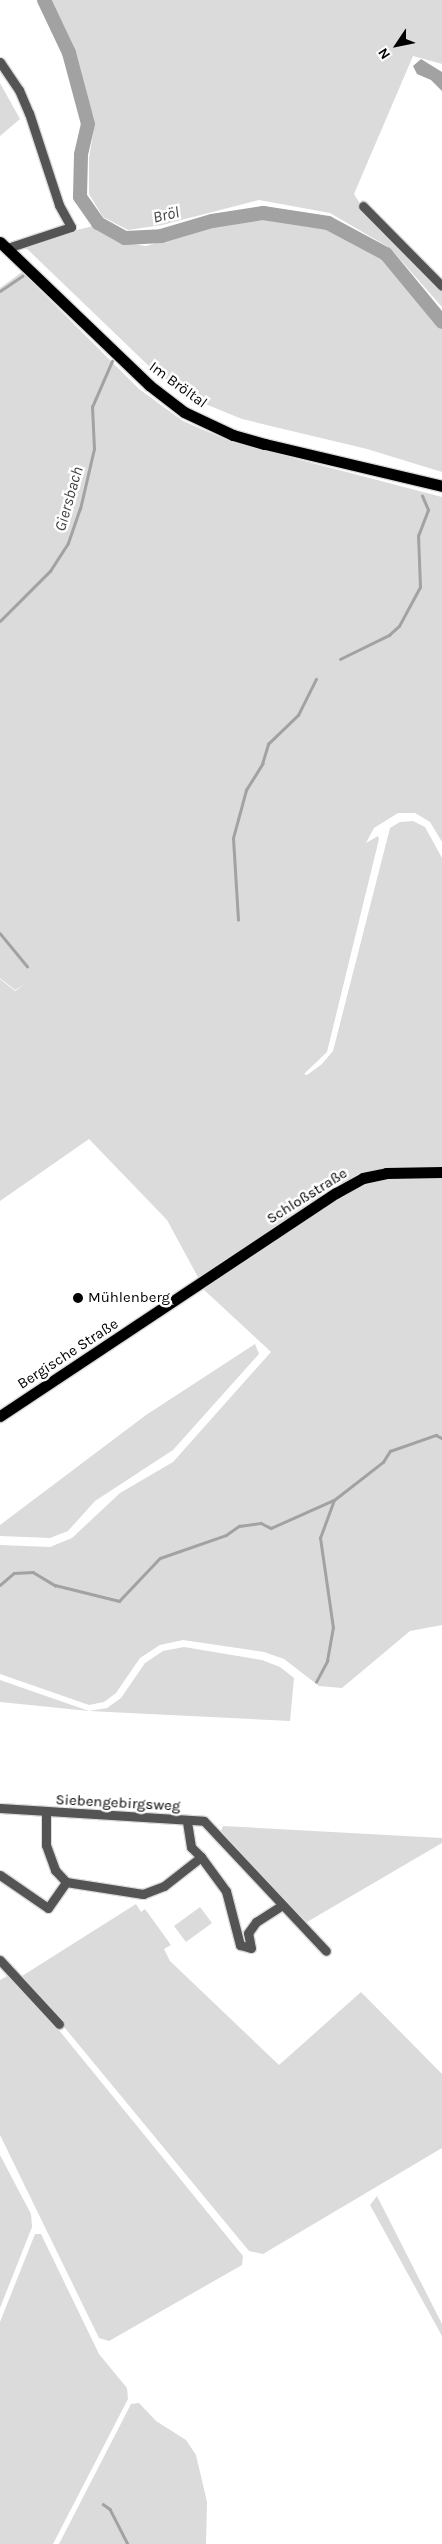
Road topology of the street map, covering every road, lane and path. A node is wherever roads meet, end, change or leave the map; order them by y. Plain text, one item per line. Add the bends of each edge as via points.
1 (3, 66) edge
2 (363, 206) dead end
3 (3, 245) edge
4 (442, 286) edge
5 (442, 486) edge
6 (442, 1172) edge
7 (202, 1284) joint
8 (0, 1416) edge
9 (0, 1808) edge
10 (46, 1813) junction
11 (187, 1821) junction
12 (201, 1857) junction
13 (0, 1875) edge
14 (66, 1882) junction
15 (281, 1906) junction
16 (326, 1951) dead end
17 (0, 1960) edge
18 (59, 2024) dead end

1 - 3 street via 29,113 59,205 71,227
2 - 4 street
3 - 5 main road, Im Bröltal via 148,385 184,412 233,435
6 - 7 main road, Schloßstraße via 386,1173 363,1178
7 - 8 main road, Bergische Straße
9 - 10 street, Siebengebirgsweg
10 - 11 street, Siebengebirgsweg
10 - 14 street, Siebengebirgsweg via 46,1845 55,1870
11 - 12 street, Siebengebirgsweg via 191,1847
11 - 15 street, Siebengebirgsweg via 204,1822
12 - 14 street via 164,1886 143,1894
12 - 15 street, Siebengebirgsweg via 226,1891 240,1945 251,1948 248,1933 256,1922
13 - 14 street via 48,1908
15 - 16 street, Siebengebirgsweg
17 - 18 street

